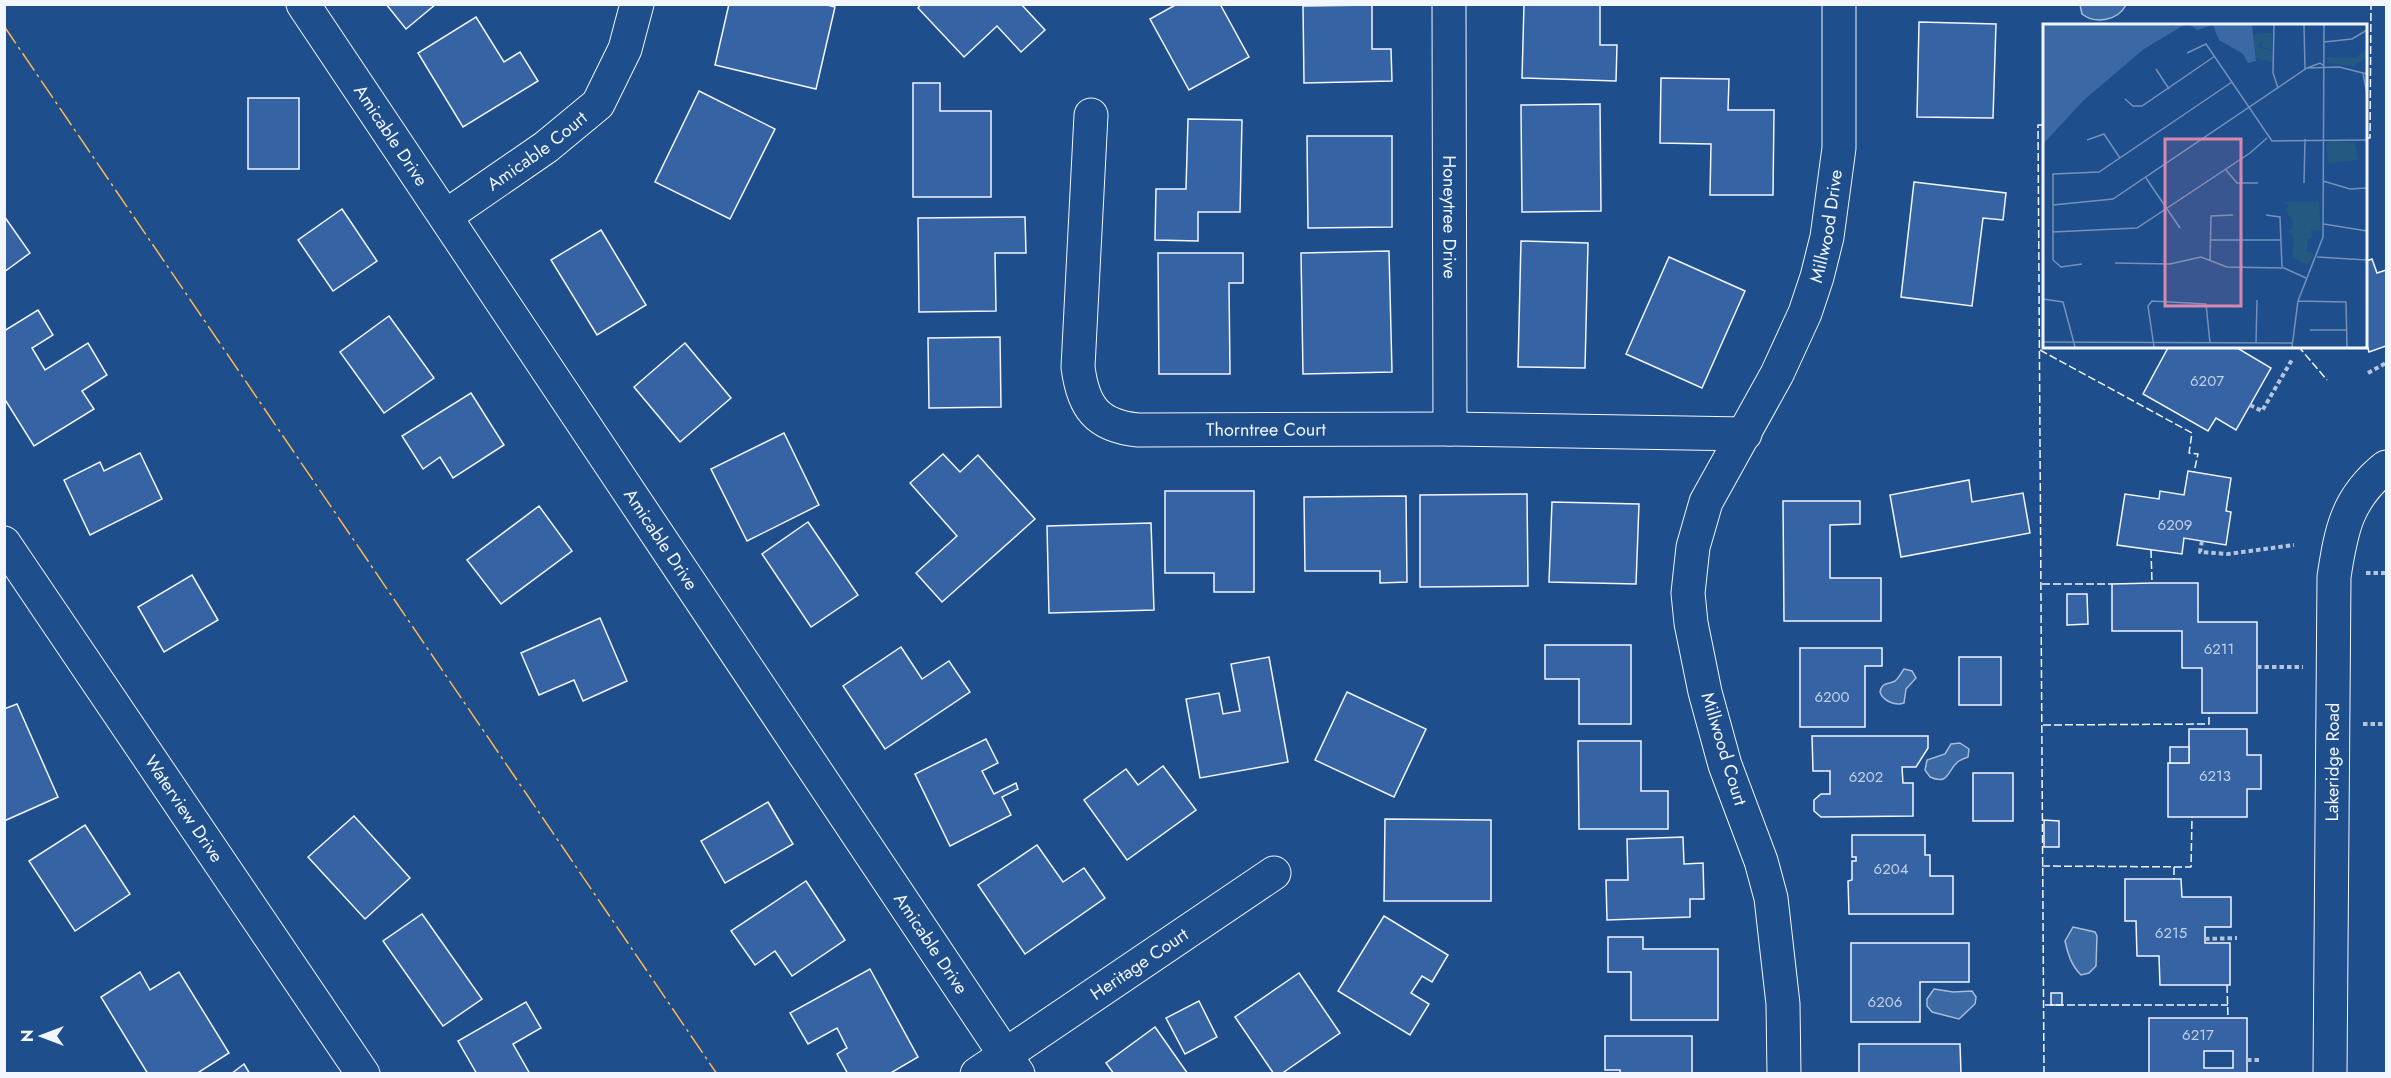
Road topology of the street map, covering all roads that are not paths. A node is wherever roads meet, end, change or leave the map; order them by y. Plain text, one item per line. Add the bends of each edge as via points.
1 (303, 4) edge
2 (637, 4) edge
3 (1449, 4) edge
4 (1839, 4) edge
5 (1091, 115) dead end
6 (446, 216) junction
7 (1450, 429) junction
8 (1745, 434) junction
9 (2386, 467) edge
10 (4, 543) edge
11 (1274, 873) dead end
12 (1011, 1064) edge
13 (363, 1074) edge
14 (977, 1074) edge
15 (1784, 1074) edge
16 (2330, 1074) edge

1 - 6 street, Amicable Drive
2 - 6 street, Amicable Court via 625,49 598,104 546,147
3 - 7 street, Honeytree Drive
4 - 8 street, Millwood Drive via 1839,148 1827,237 1805,313
5 - 7 street, Thorntree Court via 1078,367 1083,397 1099,418 1138,430
6 - 12 street, Amicable Drive
7 - 8 street, Thorntree Court
8 - 15 street, Millwood Court via 1706,502 1693,547 1688,593 1705,692 1725,765 1771,898 1783,1004
9 - 16 street, Lakeridge Road via 2361,494 2342,529 2334,577
10 - 13 street, Waterview Drive
11 - 12 street, Heritage Court
12 - 14 street, Heritage Court

